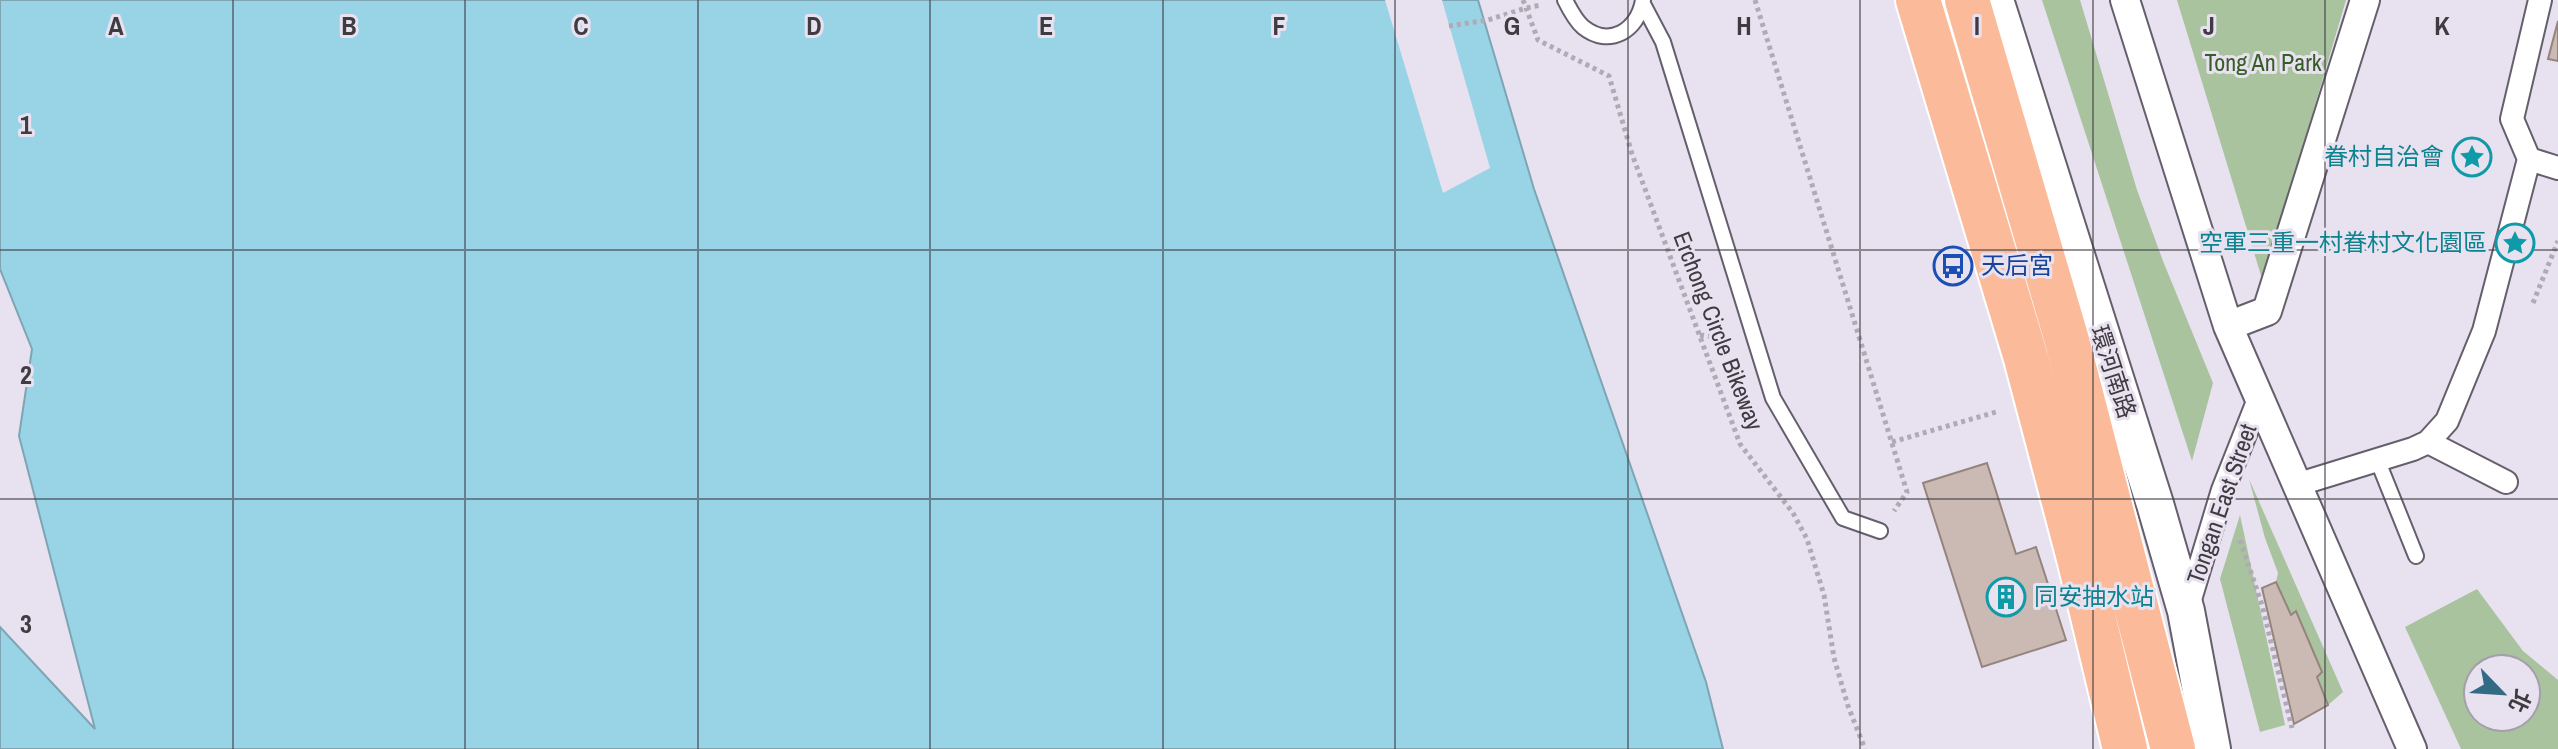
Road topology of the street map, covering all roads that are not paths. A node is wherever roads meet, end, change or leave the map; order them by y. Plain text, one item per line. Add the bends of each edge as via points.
1 (1908, 0) edge
2 (1918, 0) edge
3 (1967, 0) edge
4 (1995, 0) edge
5 (2125, 0) edge
6 (2365, 0) edge
7 (2540, 0) edge
8 (1565, 1) edge
9 (1643, 2) edge
10 (2529, 159) junction
11 (2558, 168) edge
12 (2228, 326) junction
13 (2259, 399) junction
14 (2428, 442) junction
15 (2377, 459) junction
16 (2506, 482) dead end
17 (2296, 485) junction
18 (1880, 531) dead end
19 (2416, 556) dead end
20 (2079, 558) junction
21 (2186, 611) junction
22 (2110, 749) edge
23 (2125, 749) edge
24 (2150, 749) edge
25 (2173, 749) edge
26 (2212, 749) edge
27 (2412, 749) edge

1 - 22 street via 2001,298
2 - 20 highway via 2026,358
3 - 25 highway via 2068,344
4 - 21 street, 環河南路
5 - 12 street
6 - 12 street via 2267,311
7 - 10 street via 2512,119
8 - 9 lane via 1582,26 1600,36 1618,36 1633,27
9 - 18 lane via 1663,42 1773,398 1843,518
10 - 11 street
10 - 14 street via 2484,331 2447,421
12 - 13 street
13 - 17 street
13 - 21 street, Tongan East Street via 2223,490
14 - 15 street
14 - 16 street
15 - 17 street
15 - 19 lane
17 - 27 street
20 - 23 highway
20 - 24 highway
21 - 26 street, 環河南路

